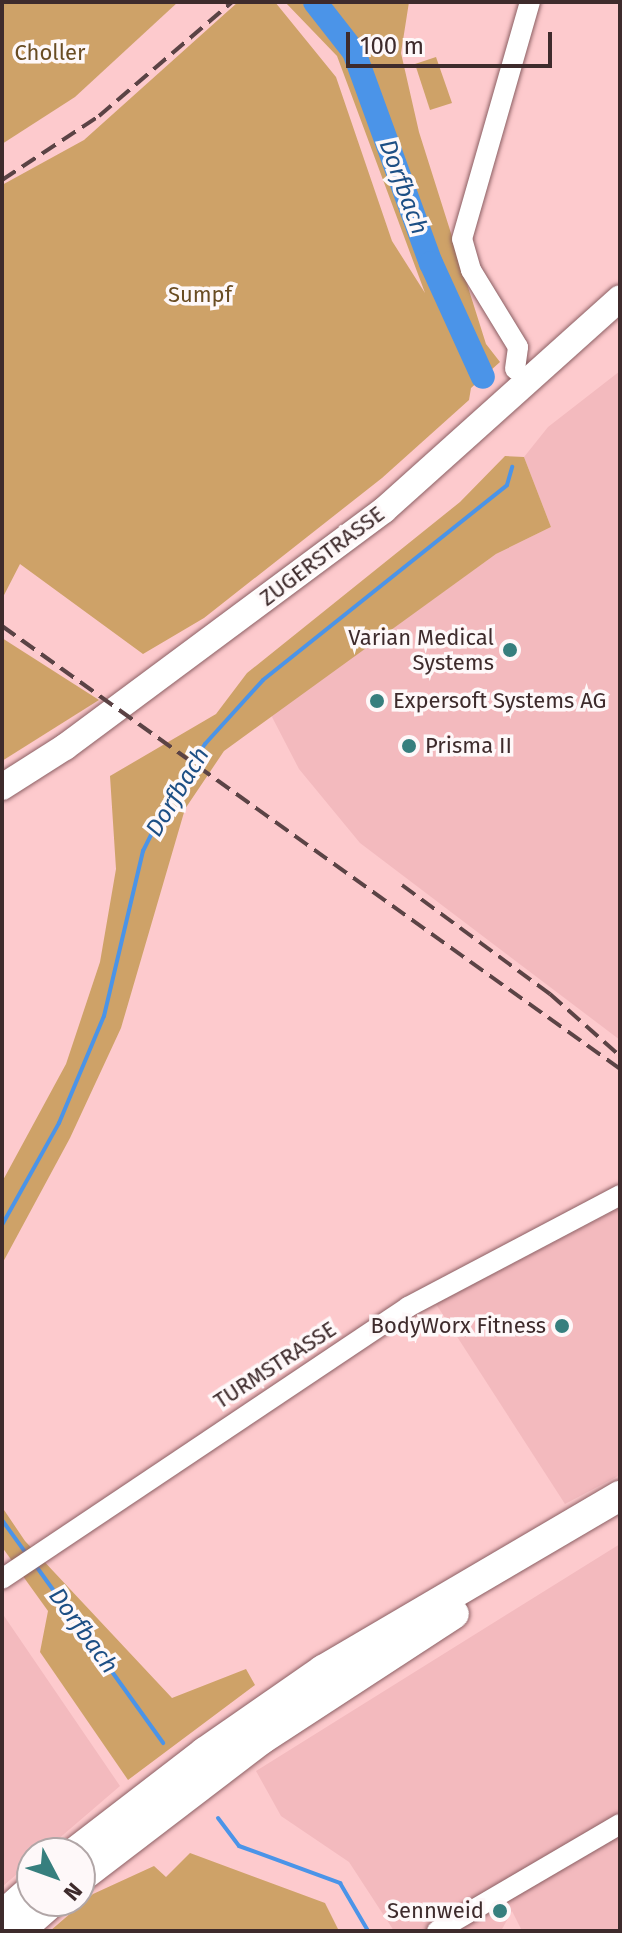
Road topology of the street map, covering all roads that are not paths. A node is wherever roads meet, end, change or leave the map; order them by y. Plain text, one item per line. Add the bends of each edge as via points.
1 (530, 2) edge
2 (620, 298) edge
3 (620, 319) edge
4 (515, 369) dead end
5 (2, 787) edge
6 (2, 800) edge
7 (620, 1195) edge
8 (620, 1496) edge
9 (620, 1518) edge
10 (6, 1576) edge
11 (620, 1824) edge
12 (95, 1837) edge
13 (96, 1866) edge
14 (35, 1917) edge
15 (19, 1931) edge
16 (437, 1931) edge

1 - 4 street via 462,239 471,270 518,347
2 - 5 main road, ZUGERSTRASSE via 384,510 65,747
3 - 6 main road, ZUGERSTRASSE via 392,519 249,632 72,759
7 - 10 street, TURMSTRASSE via 408,1307
8 - 12 highway via 288,1693
9 - 13 highway via 337,1688 208,1778
11 - 16 street
14 - 15 highway

